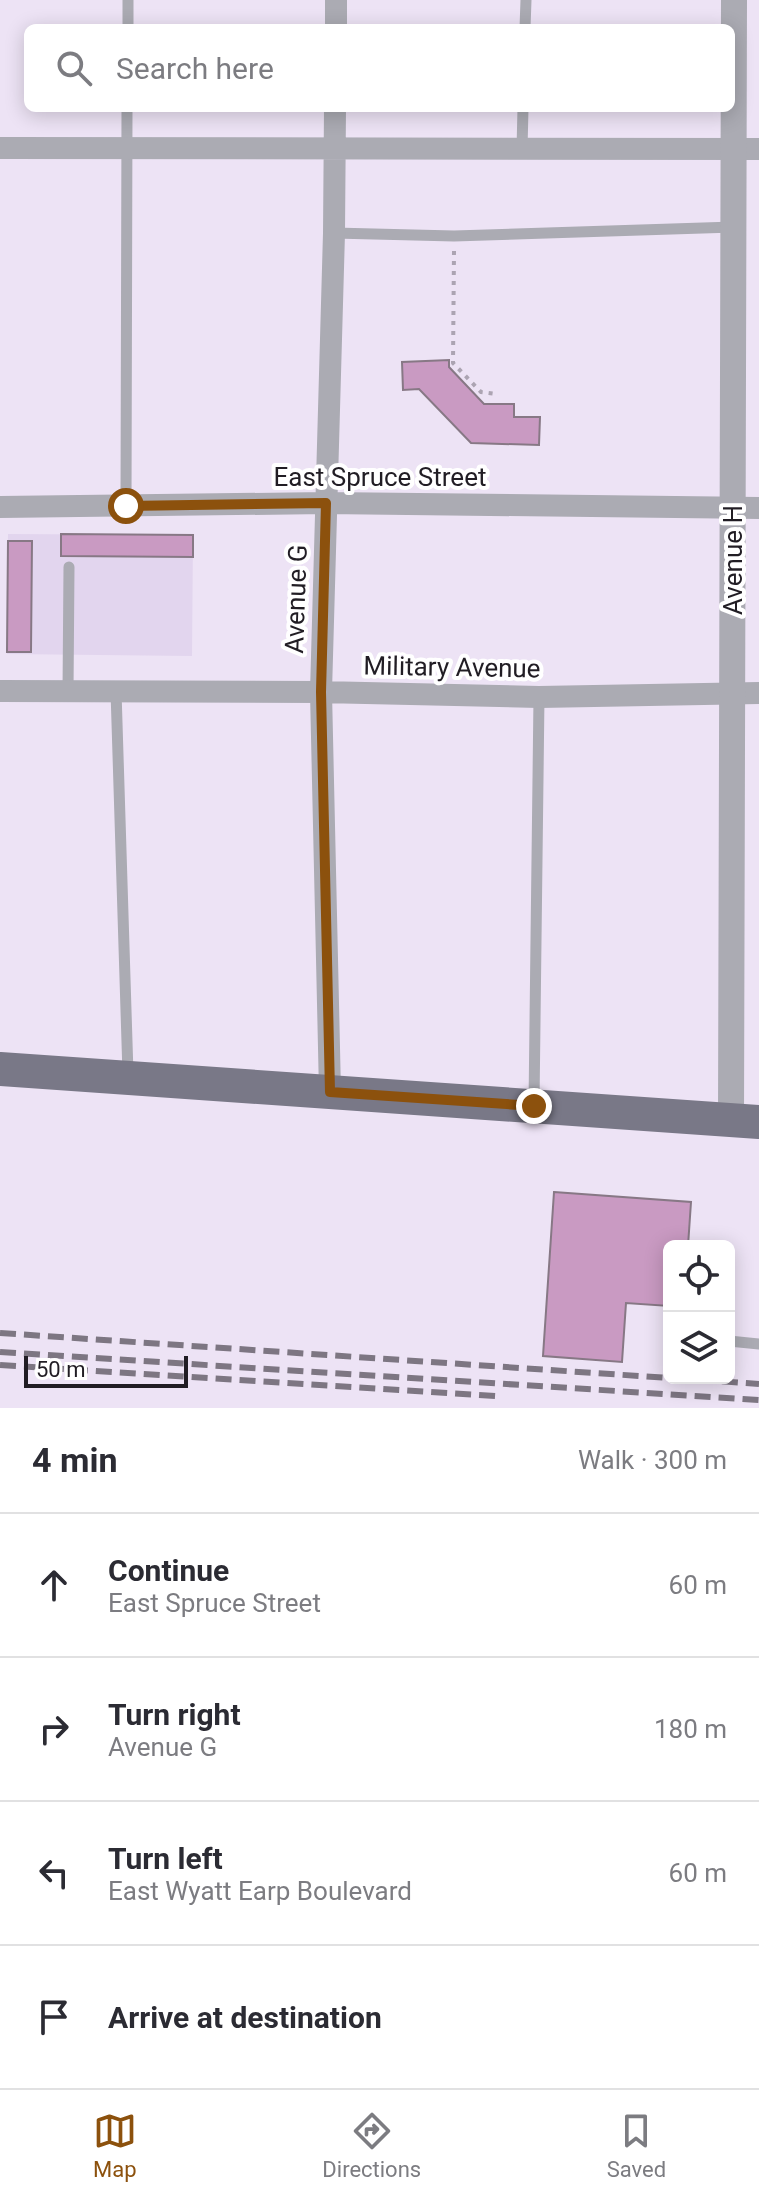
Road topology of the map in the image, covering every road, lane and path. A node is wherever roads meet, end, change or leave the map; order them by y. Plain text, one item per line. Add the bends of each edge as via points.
1 (128, 0) edge
2 (336, 0) edge
3 (526, 0) edge
4 (734, 0) edge
5 (128, 24) edge
6 (336, 24) edge
7 (525, 24) edge
8 (127, 112) edge
9 (335, 112) edge
10 (523, 112) edge
11 (0, 148) edge
12 (127, 148) junction
13 (335, 149) junction
14 (522, 149) junction
15 (746, 149) edge
16 (734, 227) junction
17 (334, 233) junction
18 (454, 236) junction
19 (496, 394) dead end
20 (326, 503) junction
21 (126, 506) junction
22 (0, 507) edge
23 (746, 508) edge
24 (69, 567) dead end
25 (0, 691) edge
26 (68, 691) junction
27 (116, 691) junction
28 (321, 692) junction
29 (733, 693) junction
30 (759, 693) edge
31 (539, 697) junction
32 (0, 1069) edge
33 (128, 1078) junction
34 (330, 1092) junction
35 (534, 1106) junction
36 (745, 1121) edge
37 (735, 1342) edge
38 (759, 1344) edge

1 - 5 lane
2 - 6 street
3 - 7 lane
4 - 15 street, Avenue H
8 - 12 lane
9 - 13 street, Avenue G
10 - 14 lane
11 - 12 street
12 - 13 street
12 - 21 lane
13 - 14 street
13 - 17 street, Avenue G
14 - 15 street
15 - 16 street, Avenue H
16 - 18 lane
16 - 23 street, Avenue H
17 - 18 lane
17 - 20 street, Avenue G
18 - 19 path via 453,363 481,392
20 - 21 street, East Spruce Street
20 - 23 street, East Spruce Street
20 - 28 street, Avenue G
21 - 22 street, East Spruce Street
23 - 29 street, Avenue H
24 - 26 lane
25 - 26 street, Military Avenue
26 - 27 street, Military Avenue
27 - 28 street, Military Avenue
27 - 33 lane
28 - 31 street, Military Avenue
28 - 34 street, Avenue G
29 - 30 street, Military Avenue
29 - 31 street, Military Avenue
29 - 36 street, Avenue H
31 - 35 lane
32 - 33 main road
33 - 34 main road
34 - 35 main road
35 - 36 main road
37 - 38 lane

